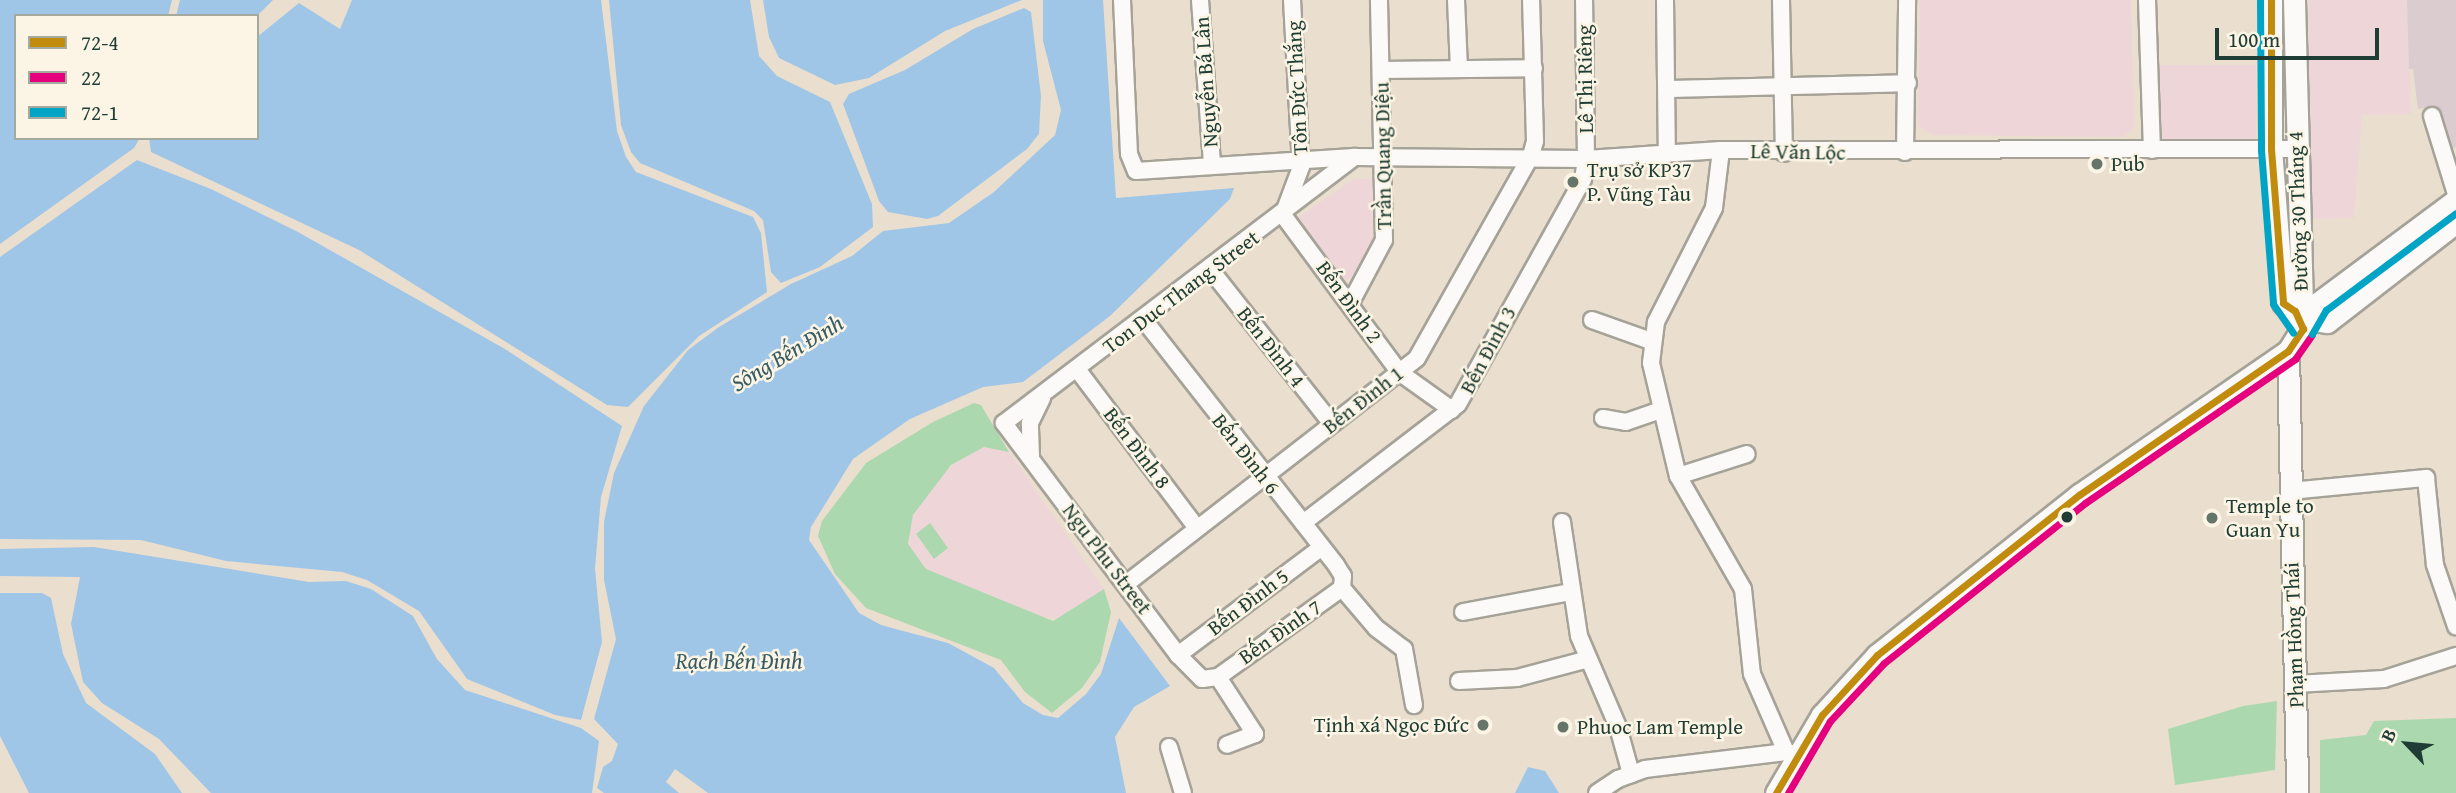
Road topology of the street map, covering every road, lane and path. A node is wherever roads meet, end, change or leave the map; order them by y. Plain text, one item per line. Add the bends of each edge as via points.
1 (1122, 0) edge
2 (1200, 0) edge
3 (1293, 0) edge
4 (1379, 0) edge
5 (1456, 0) edge
6 (1531, 0) edge
7 (1584, 0) edge
8 (1665, 0) edge
9 (1781, 0) edge
10 (1907, 0) edge
11 (2147, 0) edge
12 (2272, 0) edge
13 (2294, 0) edge
14 (2271, 28) junction
15 (2294, 28) junction
16 (1534, 68) junction
17 (1381, 69) junction
18 (1459, 69) junction
19 (1908, 83) junction
20 (1784, 87) junction
21 (1667, 89) junction
22 (2432, 116) dead end
23 (2271, 149) junction
24 (2295, 149) junction
25 (1721, 150) junction
26 (2151, 150) junction
27 (1905, 152) junction
28 (1784, 153) junction
29 (1667, 154) junction
30 (1382, 156) junction
31 (1531, 156) junction
32 (1354, 157) junction
33 (1586, 159) junction
34 (1301, 160) junction
35 (1212, 164) junction
36 (2456, 194) edge
37 (2456, 200) edge
38 (1283, 215) junction
39 (2456, 222) edge
40 (1210, 270) junction
41 (1351, 302) junction
42 (1144, 320) junction
43 (1592, 320) dead end
44 (2303, 320) junction
45 (1651, 341) junction
46 (2288, 351) junction
47 (1077, 369) junction
48 (1399, 372) junction
49 (1045, 393) junction
50 (1452, 410) junction
51 (1660, 410) junction
52 (1603, 418) dead end
53 (1004, 423) joint
54 (1332, 424) junction
55 (1747, 454) dead end
56 (1032, 460) junction
57 (1678, 476) junction
58 (1264, 478) junction
59 (2290, 491) junction
60 (1562, 522) dead end
61 (1303, 523) junction
62 (1196, 528) junction
63 (1319, 549) junction
64 (1126, 583) junction
65 (1342, 588) junction
66 (1571, 592) junction
67 (1463, 612) dead end
68 (2456, 626) edge
69 (1178, 655) junction
70 (2456, 656) edge
71 (1589, 659) junction
72 (1218, 677) junction
73 (1459, 681) dead end
74 (2296, 684) junction
75 (1414, 705) dead end
76 (1227, 745) dead end
77 (1169, 747) dead end
78 (1791, 753) junction
79 (1631, 774) junction
80 (1184, 793) edge
81 (1597, 793) edge
82 (1776, 793) edge
83 (2297, 793) edge

1 - 35 street, Lê Văn Lộc via 1132,168
2 - 35 street, Nguyễn Bá Lân
3 - 34 street, Tôn Đức Thắng
4 - 17 street, Trần Quang Diệu
5 - 18 street
6 - 16 street
7 - 33 street, Lê Thị Riêng
8 - 21 street
9 - 20 street
10 - 19 street
11 - 26 street
12 - 14 main road, Đường 30 Tháng 4
13 - 15 main road, Đường 30 Tháng 4
14 - 15 main road
14 - 23 main road, Đường 30 Tháng 4
15 - 24 main road, Đường 30 Tháng 4
16 - 18 street
16 - 31 street
17 - 18 street
17 - 30 street, Trần Quang Diệu
19 - 20 street
19 - 27 street
20 - 21 street
20 - 28 street
21 - 29 street
22 - 36 street
23 - 24 street, Lê Văn Lộc
23 - 26 street, Lê Văn Lộc
23 - 44 main road, Đường 30 Tháng 4 via 2283,303
24 - 44 main road, Đường 30 Tháng 4
25 - 28 street, Lê Văn Lộc
25 - 29 street, Lê Văn Lộc
25 - 45 street via 1714,208 1656,322
26 - 27 street, Lê Văn Lộc
27 - 28 street, Lê Văn Lộc
29 - 33 street, Lê Văn Lộc
30 - 31 street, Lê Văn Lộc
30 - 32 street, Lê Văn Lộc
30 - 41 street, Trần Quang Diệu via 1383,247
31 - 33 street, Lê Văn Lộc
31 - 48 street, Bến Đình 1 via 1417,358
32 - 34 street, Lê Văn Lộc
32 - 38 street, Ton Duc Thang Street
33 - 50 street, Bến Đình 3 via 1583,179 1464,397
34 - 35 street, Lê Văn Lộc
34 - 38 street, Tôn Đức Thắng via 1294,193
37 - 44 main road via 2318,303
38 - 40 street, Ton Duc Thang Street
38 - 41 street, Bến Đình 2
39 - 44 main road via 2327,322
40 - 42 street, Ton Duc Thang Street
40 - 54 street, Bến Đình 4
41 - 48 street, Bến Đình 2
42 - 47 street, Ton Duc Thang Street
42 - 58 street, Bến Đình 6
43 - 45 street
44 - 46 main road, Đường 30 Tháng 4
45 - 51 street
46 - 59 main road, Phạm Hồng Thái
46 - 78 main road via 2110,472 1904,632 1844,688
47 - 49 street, Ton Duc Thang Street
47 - 62 street, Bến Đình 8
48 - 50 street, Bến Đình 2
48 - 54 street, Bến Đình 1
49 - 53 street, Ton Duc Thang Street
49 - 56 street via 1030,423
50 - 61 street, Bến Đình 3
51 - 52 street via 1626,422
51 - 57 street
53 - 56 street, Ngu Phu Street
54 - 58 street, Bến Đình 1
55 - 57 street
56 - 64 street, Ngu Phu Street
57 - 78 street via 1743,589 1752,674
58 - 61 street, Bến Đình 6
58 - 62 street, Bến Đình 1
59 - 68 street via 2426,478 2435,565
59 - 74 main road, Phạm Hồng Thái
60 - 66 street
61 - 63 street, Bến Đình 6
62 - 64 street, Bến Đình 1
63 - 65 street, Bến Đình 6 via 1343,576
63 - 69 street, Bến Đình 5
64 - 69 street, Ngu Phu Street
65 - 72 street, Bến Đình 7
65 - 75 street, Bến Đình 6 via 1376,628 1404,648
66 - 67 street
66 - 71 street via 1579,636
69 - 72 street, Ngu Phu Street via 1199,678 1211,681
70 - 74 street via 2384,679
71 - 73 street via 1517,678
71 - 79 street via 1618,727
72 - 76 street via 1255,734
74 - 83 main road, Phạm Hồng Thái
77 - 80 street
78 - 79 street via 1662,765
78 - 82 main road
79 - 81 street

